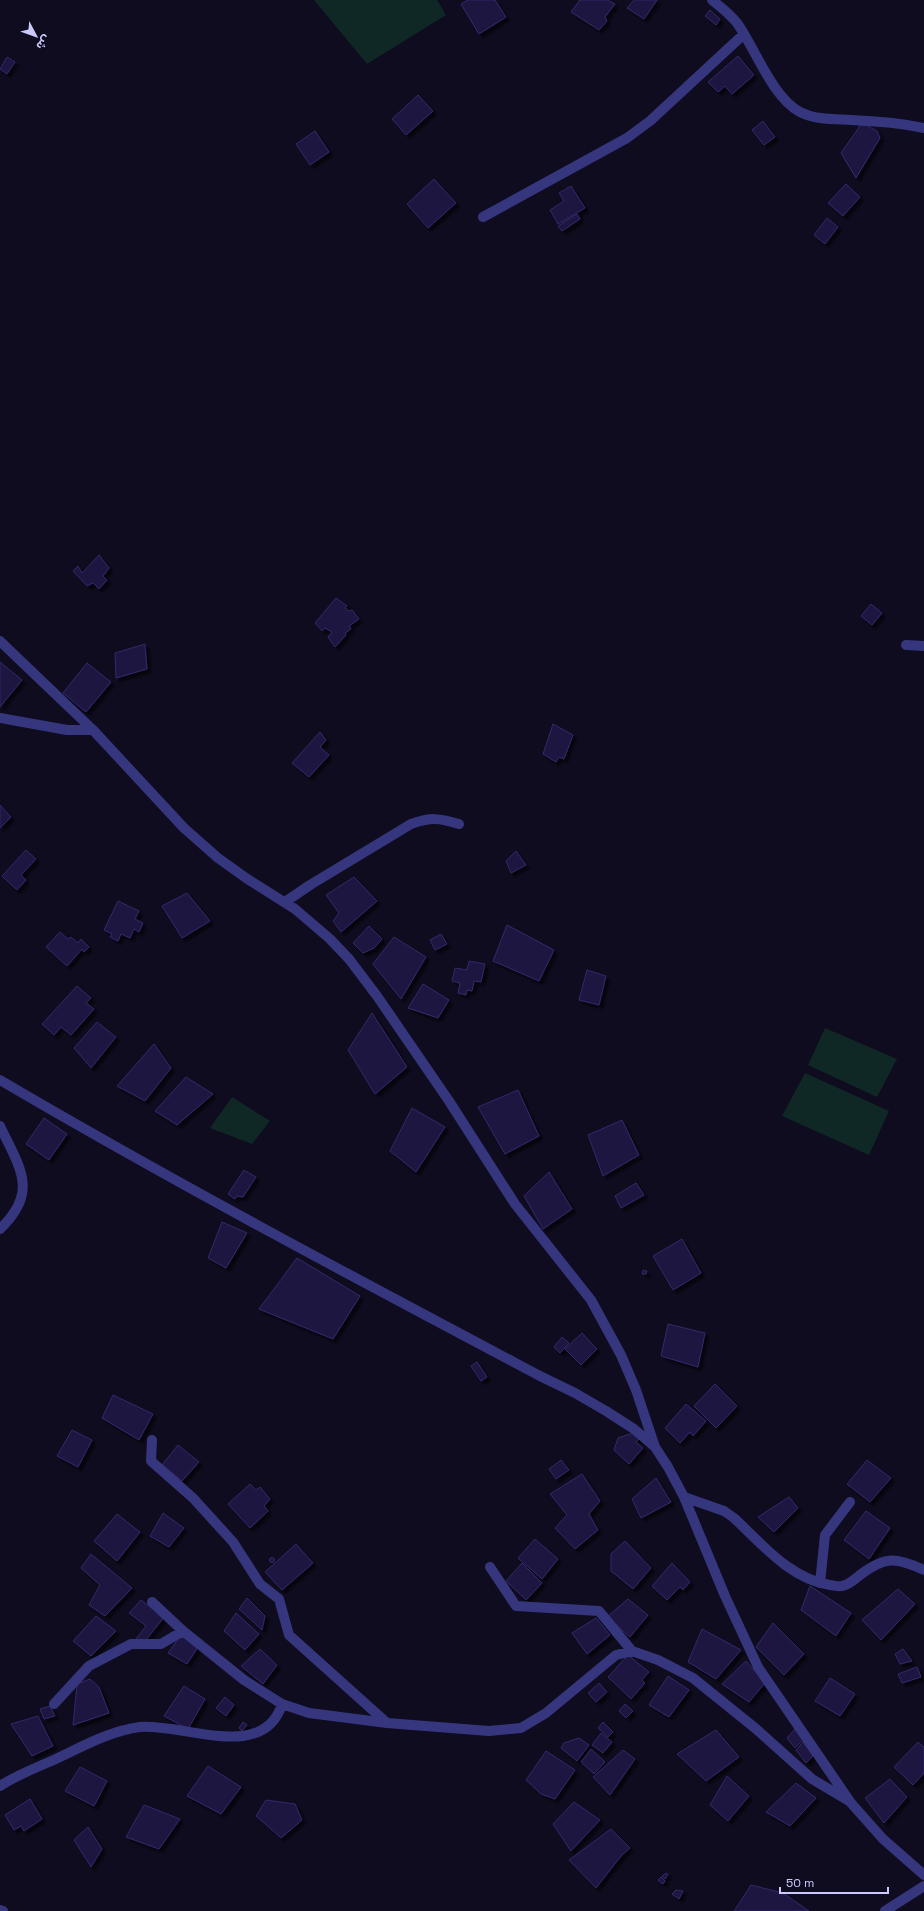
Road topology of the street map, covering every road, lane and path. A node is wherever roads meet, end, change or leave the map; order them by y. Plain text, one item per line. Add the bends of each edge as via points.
1 (712, 0) edge
2 (744, 34) junction
3 (924, 128) edge
4 (483, 217) dead end
5 (0, 641) edge
6 (906, 645) dead end
7 (924, 646) edge
8 (0, 718) edge
9 (93, 730) junction
10 (460, 824) dead end
11 (285, 902) junction
12 (0, 1080) edge
13 (0, 1126) edge
14 (0, 1229) edge
15 (152, 1440) dead end
16 (655, 1447) junction
17 (684, 1497) junction
18 (850, 1502) dead end
19 (490, 1567) dead end
20 (924, 1570) edge
21 (820, 1583) junction
22 (152, 1602) dead end
23 (184, 1630) junction
24 (632, 1651) junction
25 (54, 1704) dead end
26 (282, 1704) junction
27 (387, 1722) junction
28 (0, 1786) edge
29 (851, 1803) junction
30 (924, 1875) edge
31 (924, 1886) edge
32 (0, 1910) edge
33 (3, 1911) edge
34 (884, 1911) edge

1 - 2 street via 727,11
2 - 3 street via 777,89 788,103 800,112 813,117
2 - 4 street via 650,121 627,138
5 - 9 street
6 - 7 street
8 - 9 street via 67,730
9 - 11 street via 184,828 218,858
10 - 11 street via 441,818 429,818 411,824
11 - 16 street via 330,939 349,959 445,1095 515,1204 591,1300 621,1355
12 - 16 street via 88,1132 306,1251 575,1393 634,1429
13 - 14 street via 23,1180 24,1191 19,1204
15 - 27 street via 151,1461 193,1498 233,1542 260,1584 279,1599 289,1635
16 - 17 street
17 - 21 street via 724,1511 789,1568 803,1577
17 - 29 street via 758,1667
18 - 21 street via 825,1535
19 - 24 street via 516,1606 599,1611
20 - 21 street via 905,1561 886,1560 873,1565 851,1582 841,1586
22 - 23 street
23 - 25 street via 161,1644 131,1644 89,1666
23 - 26 street via 244,1680
24 - 27 street via 616,1655 546,1713 521,1728 489,1731
24 - 29 street via 658,1660 693,1678 812,1779
26 - 27 street via 310,1713
26 - 28 street via 279,1715 265,1730 221,1737 140,1727 113,1734
29 - 30 street via 883,1839
31 - 34 street
32 - 33 street

